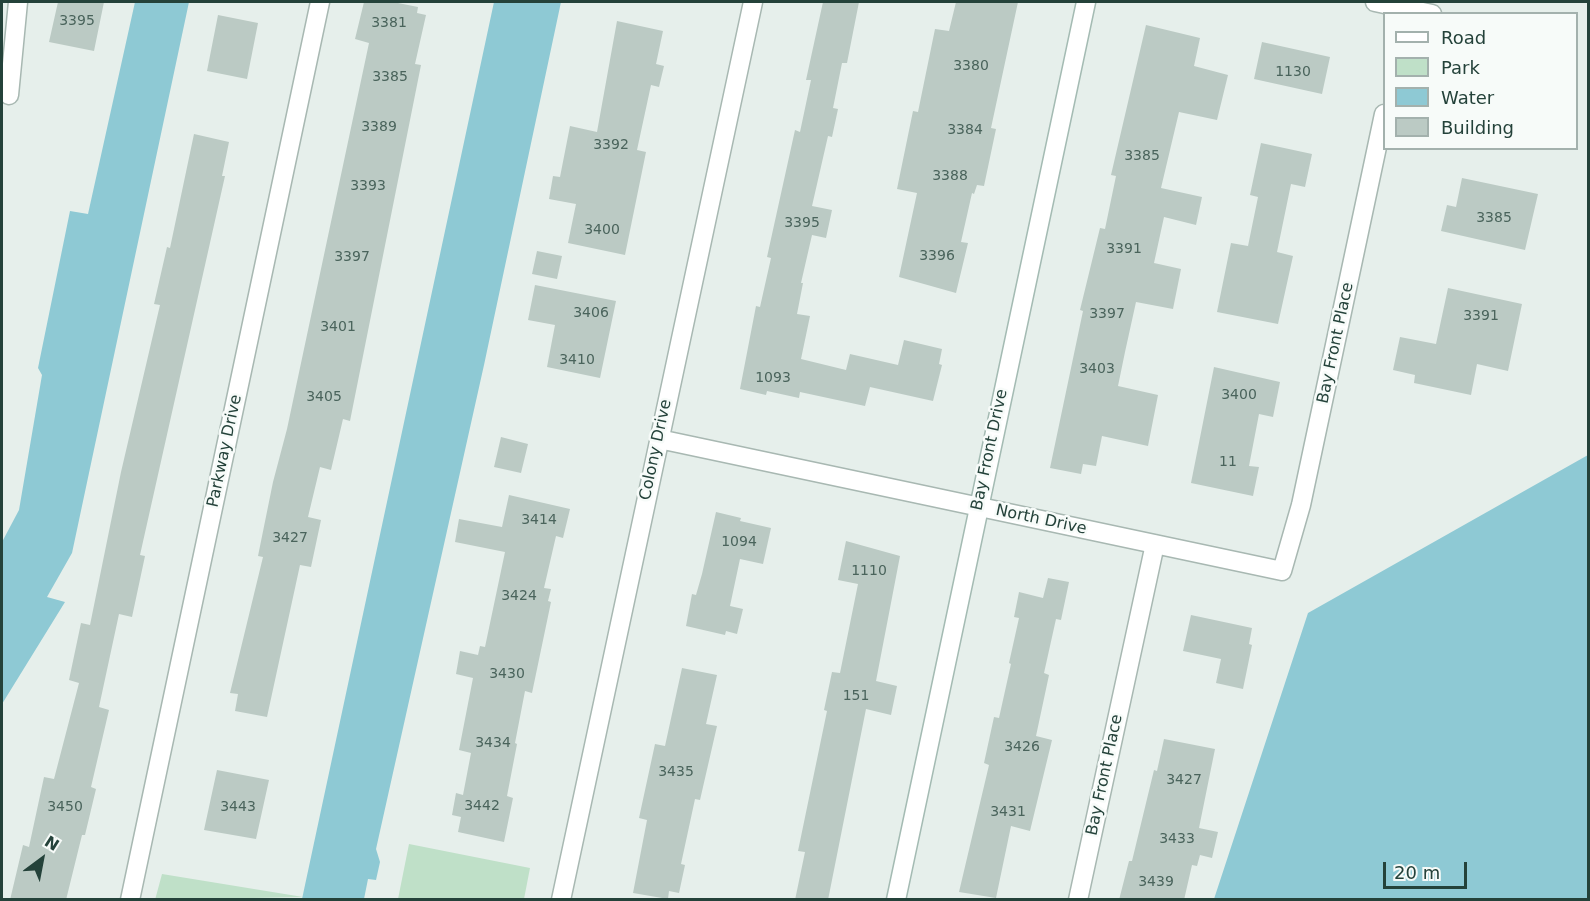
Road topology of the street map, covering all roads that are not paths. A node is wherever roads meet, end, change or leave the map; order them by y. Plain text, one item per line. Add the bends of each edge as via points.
1 (18, 2) edge
2 (320, 2) edge
3 (753, 2) edge
4 (1086, 2) edge
5 (1375, 2) edge
6 (1406, 11) edge
7 (9, 95) dead end
8 (1383, 119) edge
9 (659, 439) junction
10 (978, 507) junction
11 (1155, 544) junction
12 (1282, 571) joint
13 (130, 900) edge
14 (561, 900) edge
15 (896, 900) edge
16 (1078, 900) edge

1 - 7 street
2 - 13 street, Parkway Drive
3 - 9 street, Colony Drive
4 - 10 street, Bay Front Drive
5 - 6 street
8 - 12 street, Bay Front Place via 1301,505
9 - 10 street, North Drive
9 - 14 street, Colony Drive
10 - 11 street, North Drive
10 - 15 street, Bay Front Drive
11 - 12 street, North Drive
11 - 16 street, Bay Front Place

